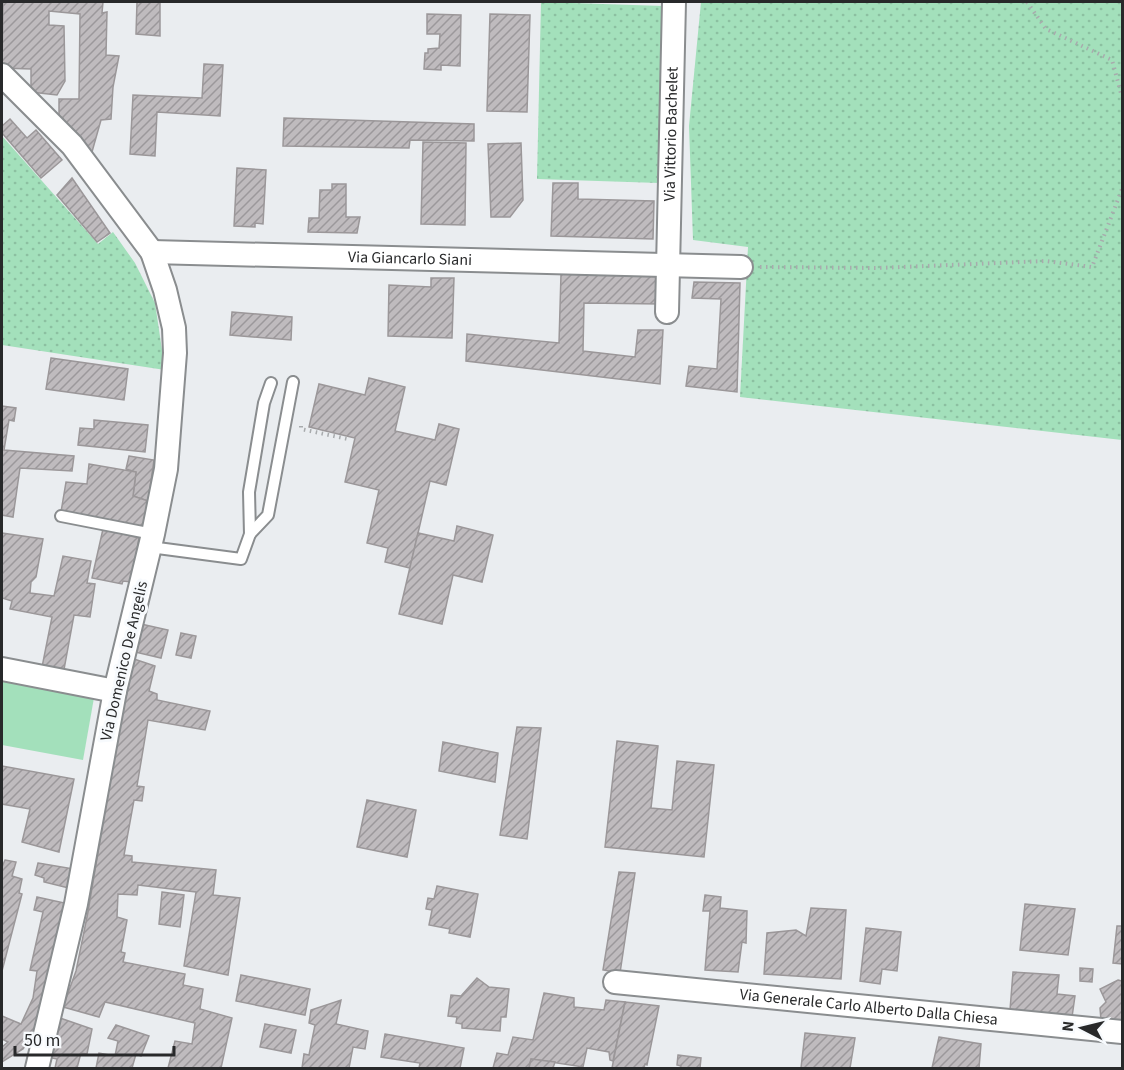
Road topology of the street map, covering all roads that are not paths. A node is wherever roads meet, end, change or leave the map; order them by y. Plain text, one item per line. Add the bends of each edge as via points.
1 (674, 2) edge
2 (2, 75) edge
3 (152, 252) junction
4 (668, 266) junction
5 (741, 267) road end
6 (667, 312) dead end
7 (293, 382) dead end
8 (271, 383) dead end
9 (61, 516) dead end
10 (250, 534) junction
11 (152, 541) junction
12 (2, 669) edge
13 (115, 691) junction
14 (615, 982) dead end
15 (1122, 1032) edge
16 (37, 1068) edge

1 - 4 street, Via Vittorio Bachelet
2 - 3 street, Via Domenico De Angelis via 72,144
3 - 4 street, Via Giancarlo Siani
3 - 11 street, Via Domenico De Angelis via 174,328 175,353 166,469
4 - 5 street, Via Giancarlo Siani
4 - 6 street, Via Vittorio Bachelet
7 - 10 lane via 268,515
8 - 10 lane via 249,492
9 - 11 lane
10 - 11 lane via 241,559
11 - 13 street, Via Domenico De Angelis
12 - 13 street
13 - 16 street, Via Domenico De Angelis via 76,904
14 - 15 street, Via Generale Carlo Alberto Dalla Chiesa

